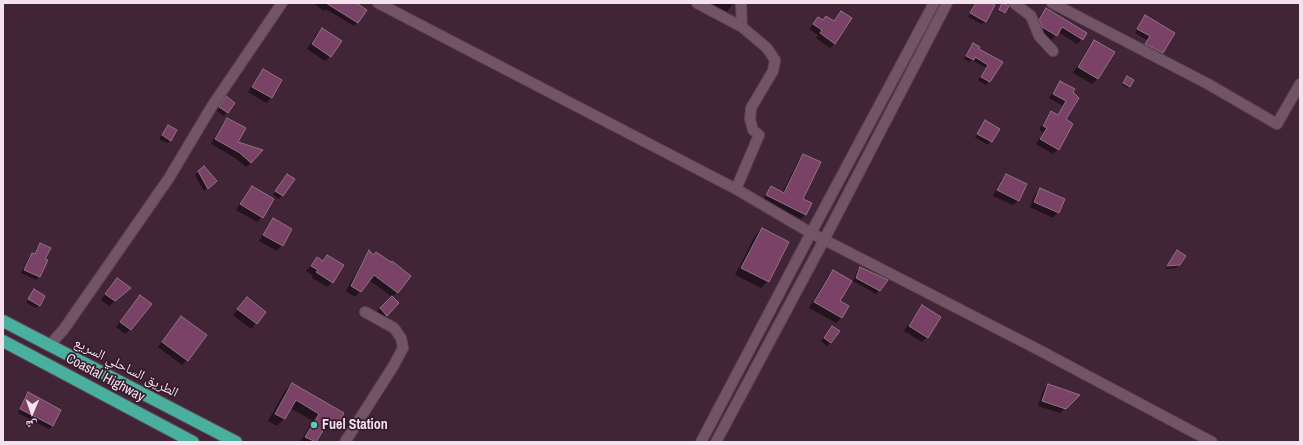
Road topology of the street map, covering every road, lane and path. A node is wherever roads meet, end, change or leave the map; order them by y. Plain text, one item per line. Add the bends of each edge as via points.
1 (282, 3) edge
2 (378, 3) edge
3 (698, 3) edge
4 (741, 3) edge
5 (934, 3) edge
6 (947, 3) edge
7 (1014, 3) edge
8 (1052, 3) edge
9 (742, 27) junction
10 (1053, 51) dead end
11 (1300, 84) edge
12 (870, 124) junction
13 (880, 131) junction
14 (736, 189) junction
15 (810, 233) junction
16 (824, 240) junction
17 (365, 312) dead end
18 (766, 318) junction
19 (3, 321) edge
20 (779, 324) junction
21 (3, 341) edge
22 (49, 346) junction
23 (193, 442) edge
24 (236, 442) edge
25 (345, 442) edge
26 (701, 442) edge
27 (716, 442) edge
28 (1212, 442) edge

1 - 22 street via 212,106 169,178
2 - 14 street
3 - 9 street
4 - 9 street
5 - 12 street
6 - 13 street
7 - 10 street via 1031,16 1039,36
8 - 11 street via 1208,84 1277,124
9 - 14 street via 768,48 775,60 773,71 751,108 753,130 760,135
12 - 13 street
12 - 15 street
13 - 16 street
14 - 15 street
15 - 16 street
15 - 18 street
16 - 20 street
16 - 28 street
17 - 25 street via 394,328 401,338 403,348
18 - 20 street
18 - 26 street
19 - 22 highway, الطريق الساحلي السريع
20 - 27 street
21 - 23 highway, Coastal Highway
22 - 24 highway, الطريق الساحلي السريع

